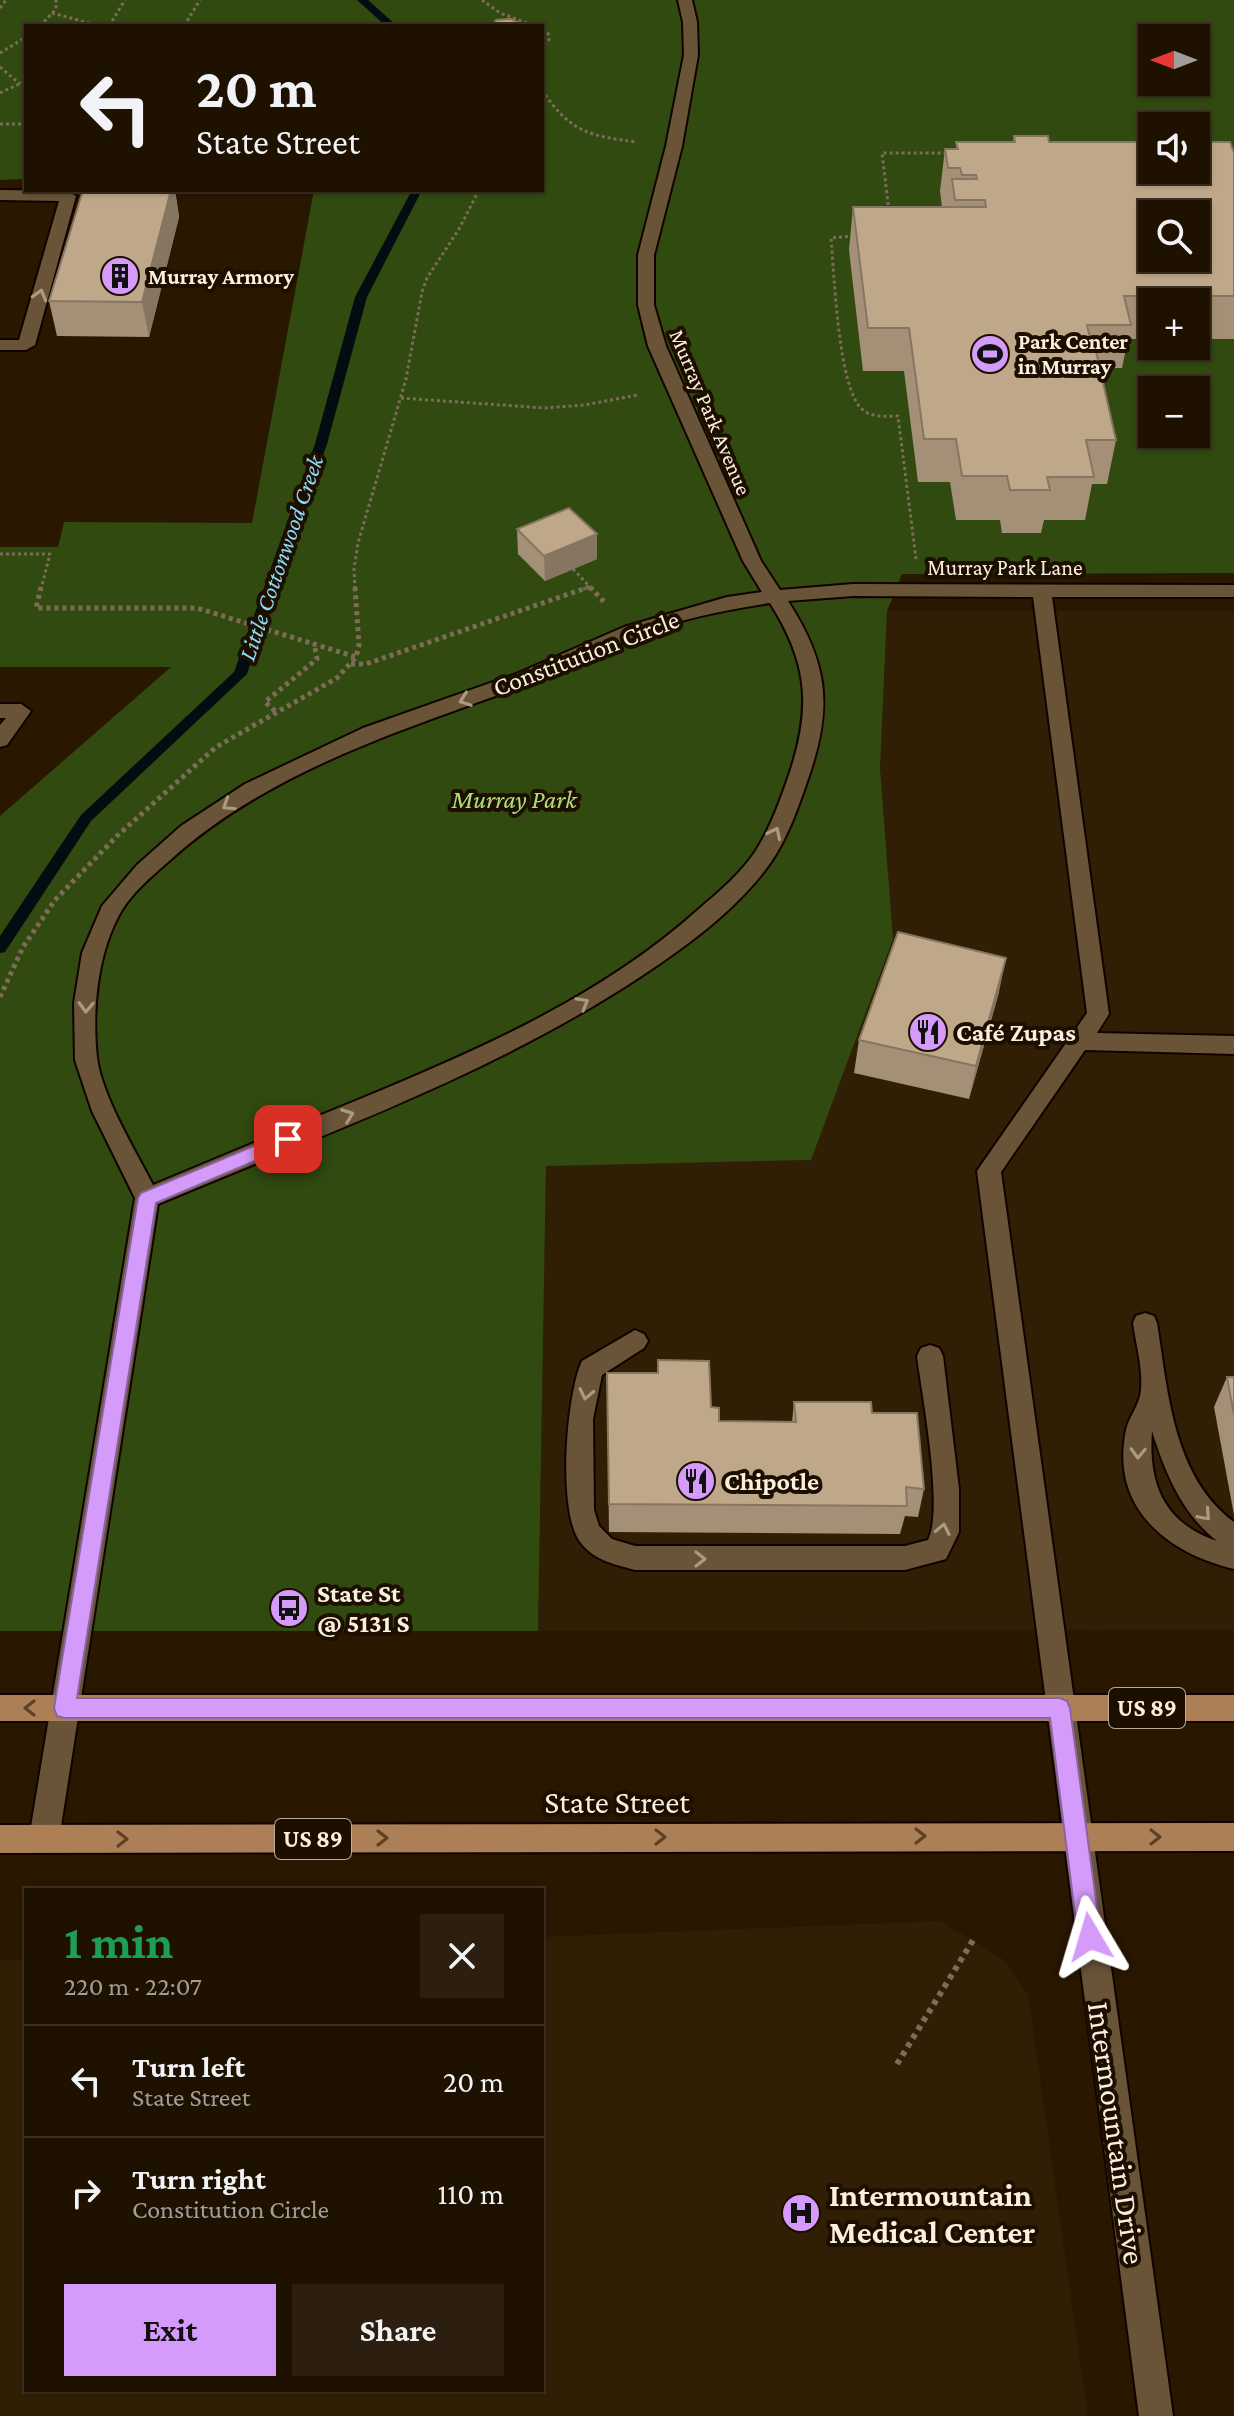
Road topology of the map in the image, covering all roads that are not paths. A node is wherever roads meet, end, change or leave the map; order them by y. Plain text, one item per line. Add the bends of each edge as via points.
1 (685, 0) edge
2 (0, 195) edge
3 (0, 345) edge
4 (1042, 591) junction
5 (1234, 591) edge
6 (776, 596) junction
7 (0, 711) edge
8 (0, 740) edge
9 (1080, 1041) junction
10 (1234, 1045) edge
11 (147, 1198) junction
12 (1145, 1323) dead end
13 (635, 1341) dead end
14 (930, 1356) dead end
15 (1154, 1393) junction
16 (1234, 1538) edge
17 (1234, 1557) edge
18 (0, 1708) edge
19 (64, 1708) junction
20 (1060, 1708) junction
21 (1234, 1708) edge
22 (1077, 1836) junction
23 (1234, 1837) edge
24 (0, 1839) edge
25 (44, 1839) junction
26 (1156, 2416) edge

1 - 6 street, Murray Park Avenue via 691,55 646,255 646,305 657,346 752,561
3 -> 2 street via 26,345 68,196
4 - 5 street, Murray Park Lane
4 - 6 street, Murray Park Lane via 853,590
4 - 9 street, Intermountain Drive via 1098,1014
11 -> 6 street via 493,1053 677,942 729,895 763,857 809,745 811,665
6 -> 11 street, Constitution Circle via 696,611 631,631 523,679 370,733 252,789 188,831 145,870 113,906 93,953 85,1003 86,1060 104,1111
7 - 8 street via 21,711
9 - 10 street
9 - 20 street, Intermountain Drive via 989,1171
11 - 19 street
12 - 15 street
13 -> 14 street via 591,1369 580,1419 581,1510 588,1533 604,1549 635,1558 905,1558 937,1550 946,1532 946,1489
15 -> 16 street via 1195,1504 1213,1525
15 -> 17 street via 1140,1429 1136,1463 1148,1503 1168,1529 1207,1553
19 -> 18 main road, US 89
19 - 20 main road, US 89
19 - 25 street
20 - 21 main road, US 89
20 - 22 street, Intermountain Drive
22 -> 23 main road, State Street / US 89
25 -> 22 main road, State Street / US 89
22 - 26 street, Intermountain Drive
24 - 25 main road, State Street / US 89

